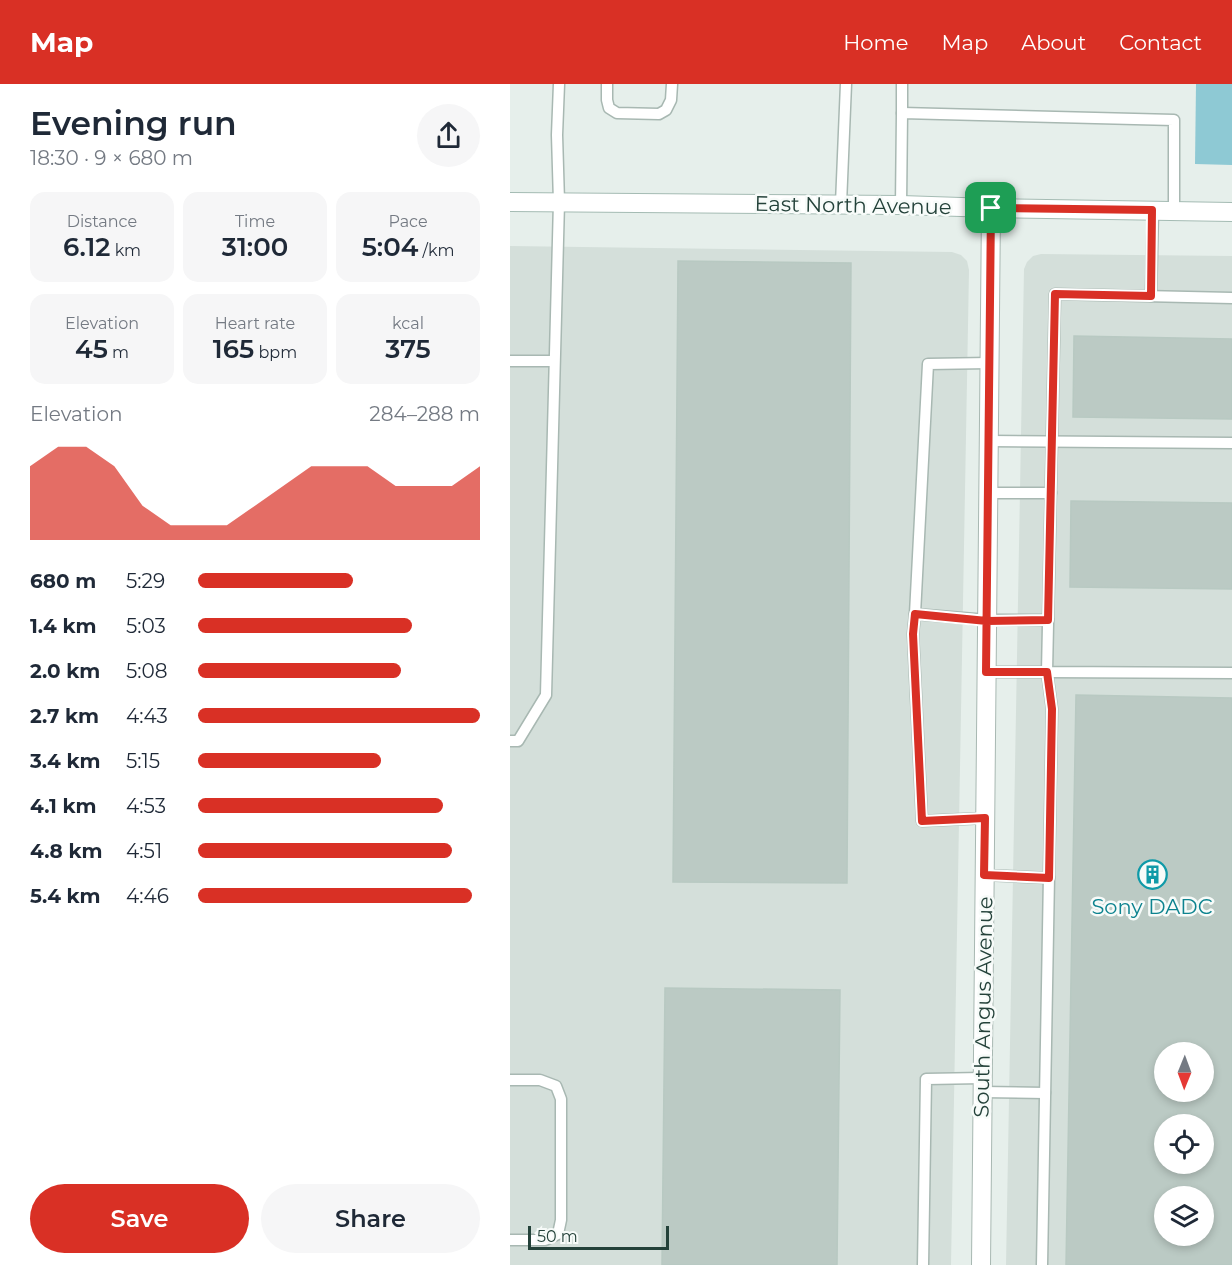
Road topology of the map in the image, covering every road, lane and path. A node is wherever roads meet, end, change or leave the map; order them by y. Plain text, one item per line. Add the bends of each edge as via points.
1 (559, 84) edge
2 (607, 84) edge
3 (672, 84) edge
4 (846, 84) edge
5 (902, 84) edge
6 (902, 113) junction
7 (510, 202) edge
8 (559, 202) junction
9 (841, 204) junction
10 (901, 205) junction
11 (991, 208) junction
12 (1152, 210) junction
13 (1174, 211) junction
14 (1232, 212) edge
15 (1151, 296) junction
16 (1232, 298) edge
17 (510, 361) edge
18 (554, 362) junction
19 (989, 363) junction
20 (988, 441) junction
21 (1052, 441) junction
22 (1232, 443) edge
23 (988, 493) junction
24 (1051, 493) junction
25 (915, 614) junction
26 (1048, 620) junction
27 (987, 621) junction
28 (986, 672) junction
29 (1047, 672) junction
30 (1232, 673) edge
31 (514, 741) edge
32 (985, 818) junction
33 (984, 875) junction
34 (1049, 878) junction
35 (510, 1080) edge
36 (982, 1085) junction
37 (1046, 1093) junction
38 (510, 1240) edge
39 (923, 1265) edge
40 (981, 1265) edge
41 (1042, 1265) edge

1 - 8 lane
2 - 3 lane via 609,108 617,113 659,114 671,100
4 - 9 lane
5 - 6 lane
6 - 10 lane
6 - 13 lane via 1174,120
7 - 8 street, East North Avenue
8 - 9 street, East North Avenue
8 - 18 lane
9 - 10 street, East North Avenue
10 - 11 street, East North Avenue
11 - 12 street, East North Avenue
11 - 19 street, South Angus Avenue
12 - 13 street, East North Avenue
12 - 15 lane
13 - 14 street, East North Avenue
15 - 16 lane
15 - 21 lane via 1055,294
17 - 18 lane
18 - 31 lane via 546,695
19 - 20 street, South Angus Avenue
19 - 25 lane via 928,364
20 - 21 lane
20 - 23 street, South Angus Avenue
21 - 22 lane
21 - 24 lane
23 - 24 lane
23 - 27 street, South Angus Avenue
24 - 26 lane
25 - 27 lane
25 - 32 lane via 922,821
26 - 27 lane
26 - 29 lane
27 - 28 street, South Angus Avenue
28 - 29 lane
28 - 32 street, South Angus Avenue
29 - 30 lane
29 - 34 lane via 1052,709
32 - 33 street, South Angus Avenue
33 - 34 lane
33 - 36 street, South Angus Avenue
34 - 37 lane
35 - 38 lane via 540,1080 556,1086 561,1099 561,1220 558,1234 545,1240
36 - 37 lane
36 - 39 lane via 926,1079
36 - 40 street, South Angus Avenue
37 - 41 lane

